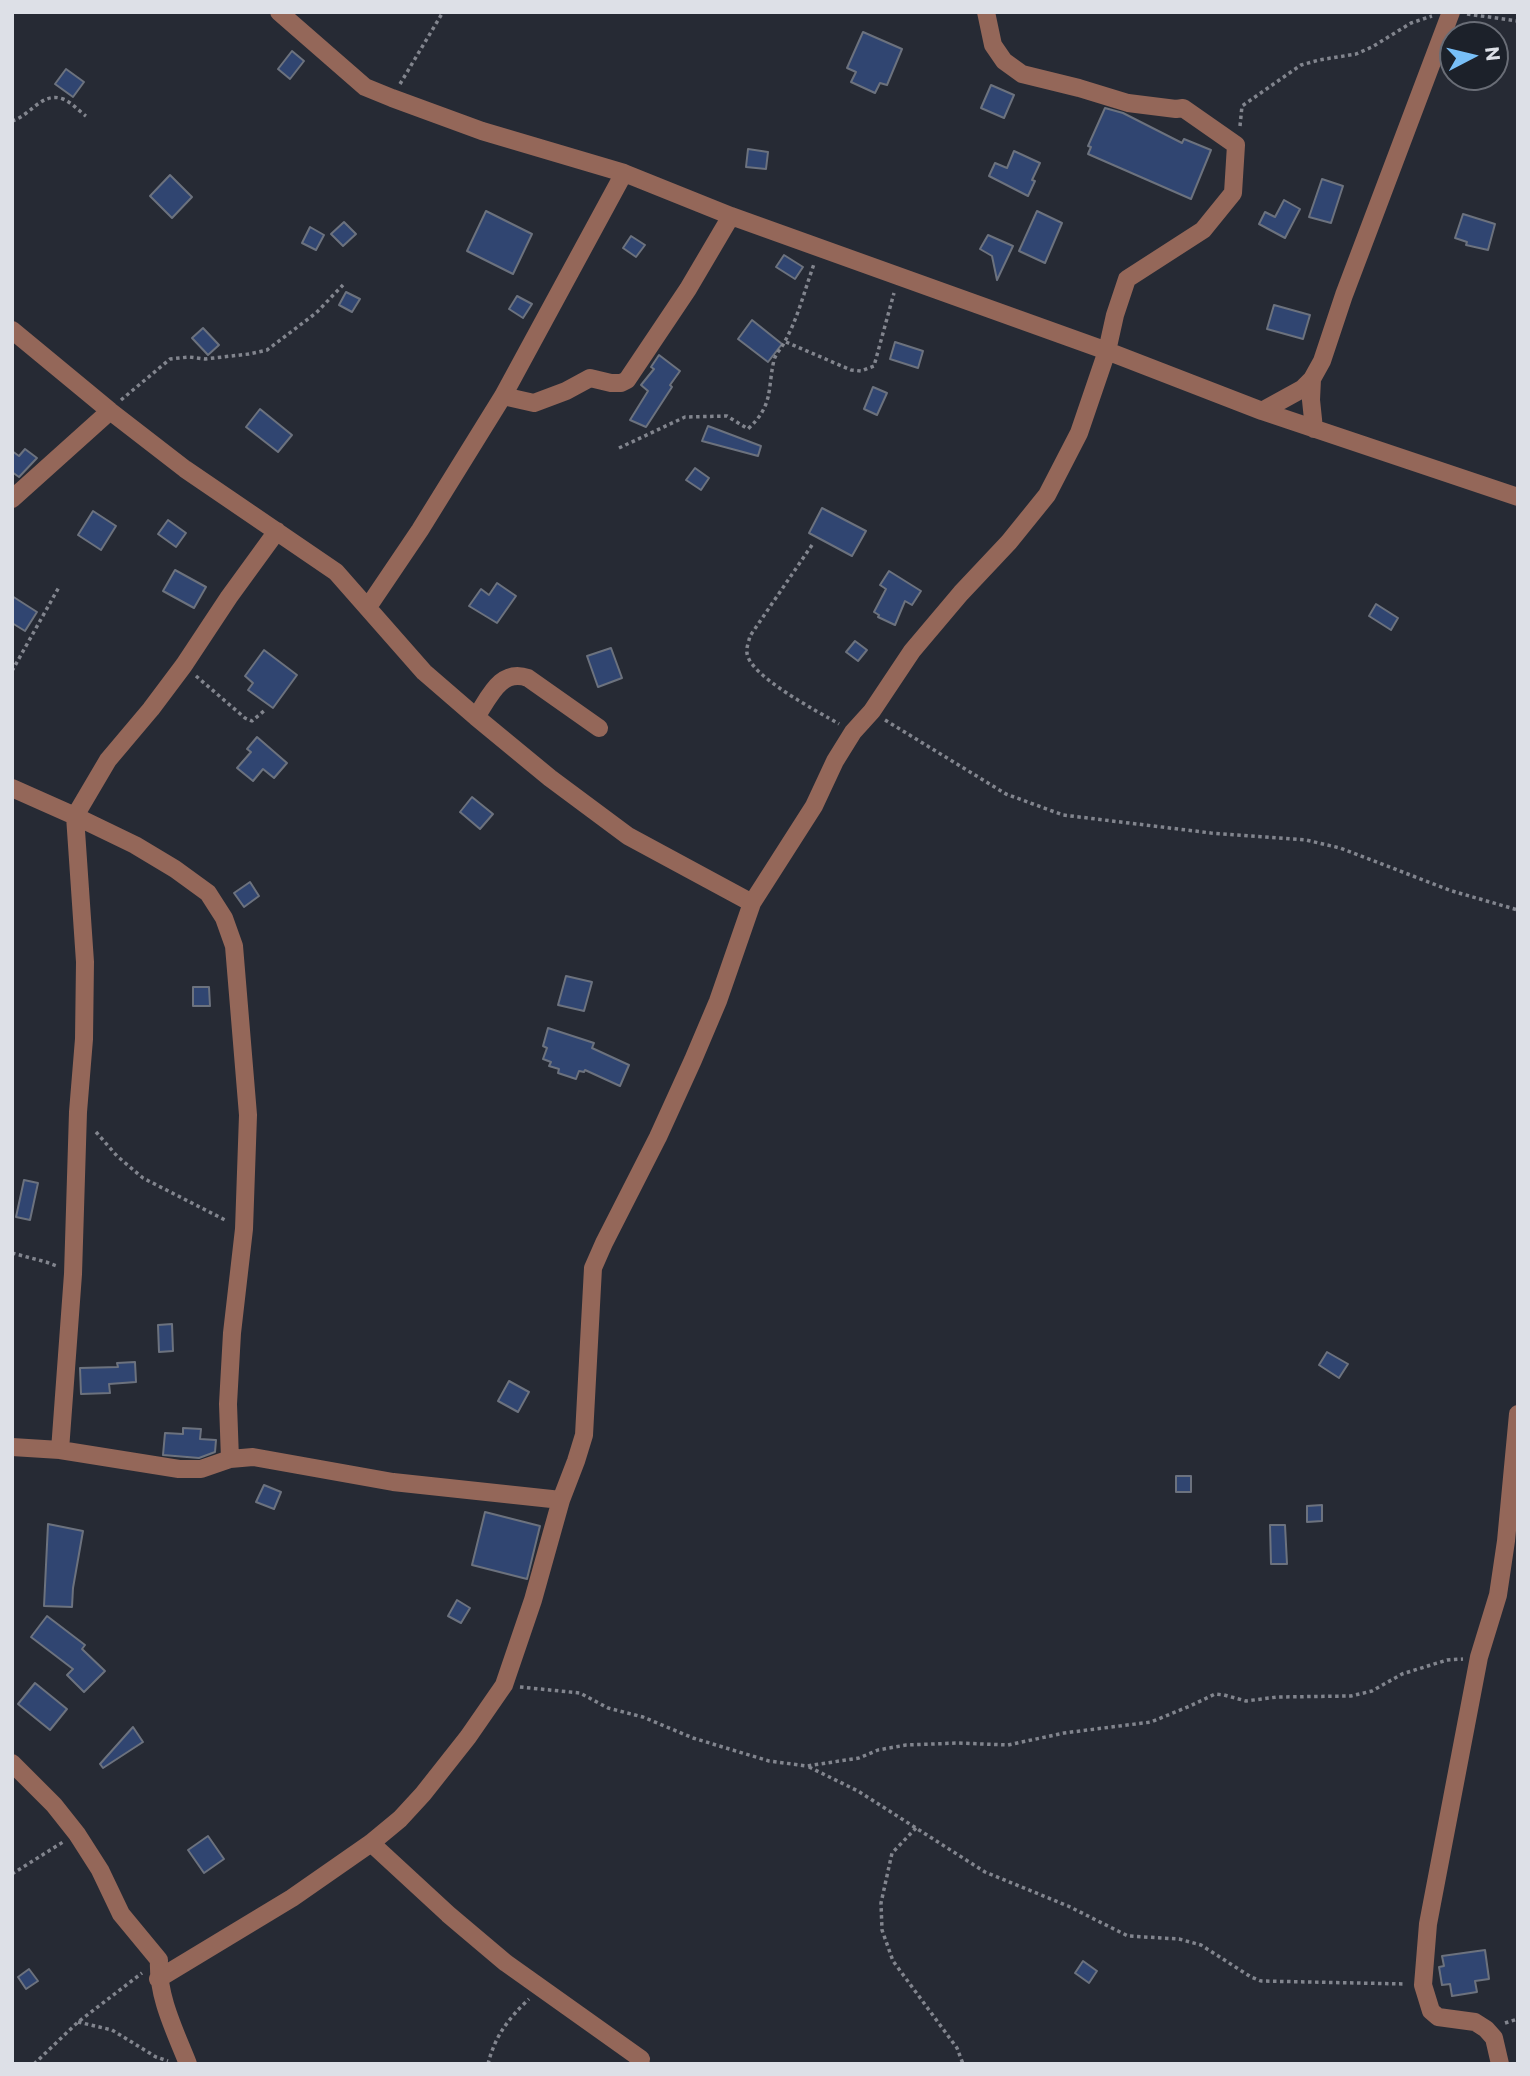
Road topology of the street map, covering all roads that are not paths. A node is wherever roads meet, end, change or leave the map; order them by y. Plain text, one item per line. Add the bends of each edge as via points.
1 (280, 12) edge
2 (986, 12) edge
3 (1451, 12) edge
4 (624, 173) junction
5 (731, 216) junction
6 (12, 330) edge
7 (1107, 351) junction
8 (1312, 379) junction
9 (503, 396) junction
10 (110, 411) junction
11 (1262, 411) junction
12 (1314, 429) junction
13 (1518, 498) edge
14 (12, 499) edge
15 (277, 531) junction
16 (368, 607) junction
17 (475, 717) junction
18 (599, 728) dead end
19 (12, 788) edge
20 (75, 816) junction
21 (752, 903) junction
22 (1518, 1414) edge
23 (12, 1447) edge
24 (60, 1450) junction
25 (230, 1459) junction
26 (561, 1500) junction
27 (12, 1763) edge
28 (370, 1843) junction
29 (158, 1979) junction
30 (641, 2059) dead end
31 (180, 2063) edge
32 (1500, 2064) edge

1 - 4 street via 365,87 482,131
2 - 7 street via 993,45 1004,61 1022,74 1128,103 1183,108 1236,145 1233,193 1203,230 1127,279
3 - 8 street
4 - 5 street
4 - 9 street
5 - 7 street
5 - 9 street via 627,380 611,383 590,378 534,403
6 - 10 street
7 - 11 street
7 - 21 street via 1079,433 1047,495 912,651 835,761 814,806
8 - 11 street
8 - 12 street
9 - 16 street
10 - 14 street
10 - 15 street
11 - 12 street
12 - 13 street
15 - 16 street via 337,572
15 - 20 street via 184,665 108,760
16 - 17 street via 424,672
17 - 18 street via 501,681 518,674
17 - 21 street via 628,836
19 - 20 street
20 - 24 street via 85,962 84,1039
20 - 25 street via 135,845 208,893 234,946 248,1115 244,1229 228,1404
21 - 26 street via 693,1060 593,1268 583,1434
22 - 32 street via 1498,1595 1479,1657 1428,1924 1423,1985 1431,2011 1438,2017 1475,2022 1486,2029 1494,2038
23 - 24 street
24 - 25 street via 179,1469 201,1469
25 - 26 street via 253,1457 393,1482
26 - 28 street via 503,1685 423,1794
27 - 29 street via 77,1834 121,1914 159,1960
28 - 29 street via 292,1898
28 - 30 street via 506,1963
29 - 31 street

